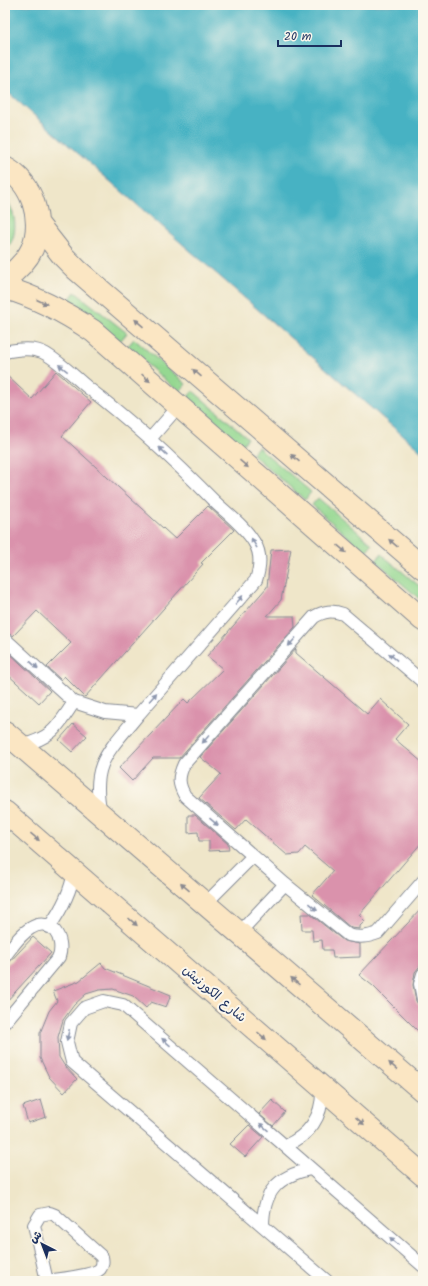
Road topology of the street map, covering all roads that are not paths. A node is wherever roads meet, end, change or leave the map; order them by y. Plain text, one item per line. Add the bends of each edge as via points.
1 (5, 168) edge
2 (37, 222) junction
3 (5, 279) edge
4 (5, 288) edge
5 (5, 352) edge
6 (178, 407) junction
7 (150, 439) junction
8 (423, 568) edge
9 (423, 620) edge
10 (5, 639) edge
11 (423, 682) edge
12 (74, 702) junction
13 (138, 715) junction
14 (13, 739) edge
15 (5, 812) edge
16 (102, 816) junction
17 (253, 856) junction
18 (74, 871) junction
19 (423, 881) edge
20 (285, 884) junction
21 (205, 904) junction
22 (49, 927) junction
23 (240, 933) junction
24 (5, 956) edge
25 (423, 974) edge
26 (423, 999) edge
27 (5, 1022) edge
28 (322, 1089) junction
29 (423, 1091) edge
30 (285, 1146) junction
31 (311, 1169) junction
32 (423, 1175) edge
33 (263, 1226) junction
34 (423, 1266) edge
35 (47, 1281) edge
36 (327, 1281) edge

1 - 2 main road via 26,188 36,210
2 - 3 main road via 32,249 25,261
8 -> 2 main road via 77,270
4 -> 6 main road via 45,303 93,331
7 -> 5 lane via 46,354 18,349
6 - 7 lane
6 -> 9 main road
13 -> 7 lane via 256,580 260,568 255,542
10 -> 12 lane
11 -> 17 lane via 343,614 328,611 314,617 184,764 179,774 179,786 185,796
12 - 13 lane via 105,712
12 - 14 lane via 45,738
13 - 16 lane via 104,758 99,772 97,786
14 - 16 main road
15 -> 18 main road, شارع الكورنيش
21 -> 16 main road
17 - 20 lane
17 - 21 lane
18 - 22 lane via 63,906
18 -> 28 main road, شارع الكورنيش
20 -> 19 lane via 348,935 358,938 378,933
20 - 23 lane
21 - 23 main road
22 - 24 lane via 36,925 29,928
22 - 27 lane via 59,936 59,957
29 -> 23 main road
25 - 26 lane via 420,984
28 - 30 lane via 321,1107 314,1124 297,1141
28 -> 32 main road, شارع الكورنيش
30 - 31 lane
30 -> 33 lane via 123,1005 104,1001 84,1008 71,1023 67,1042 72,1062
31 - 33 lane via 296,1172 274,1187 266,1198
34 -> 31 lane
33 - 36 lane
35 - 35 lane via 34,1225 40,1215 50,1213 102,1257 103,1261 96,1272

